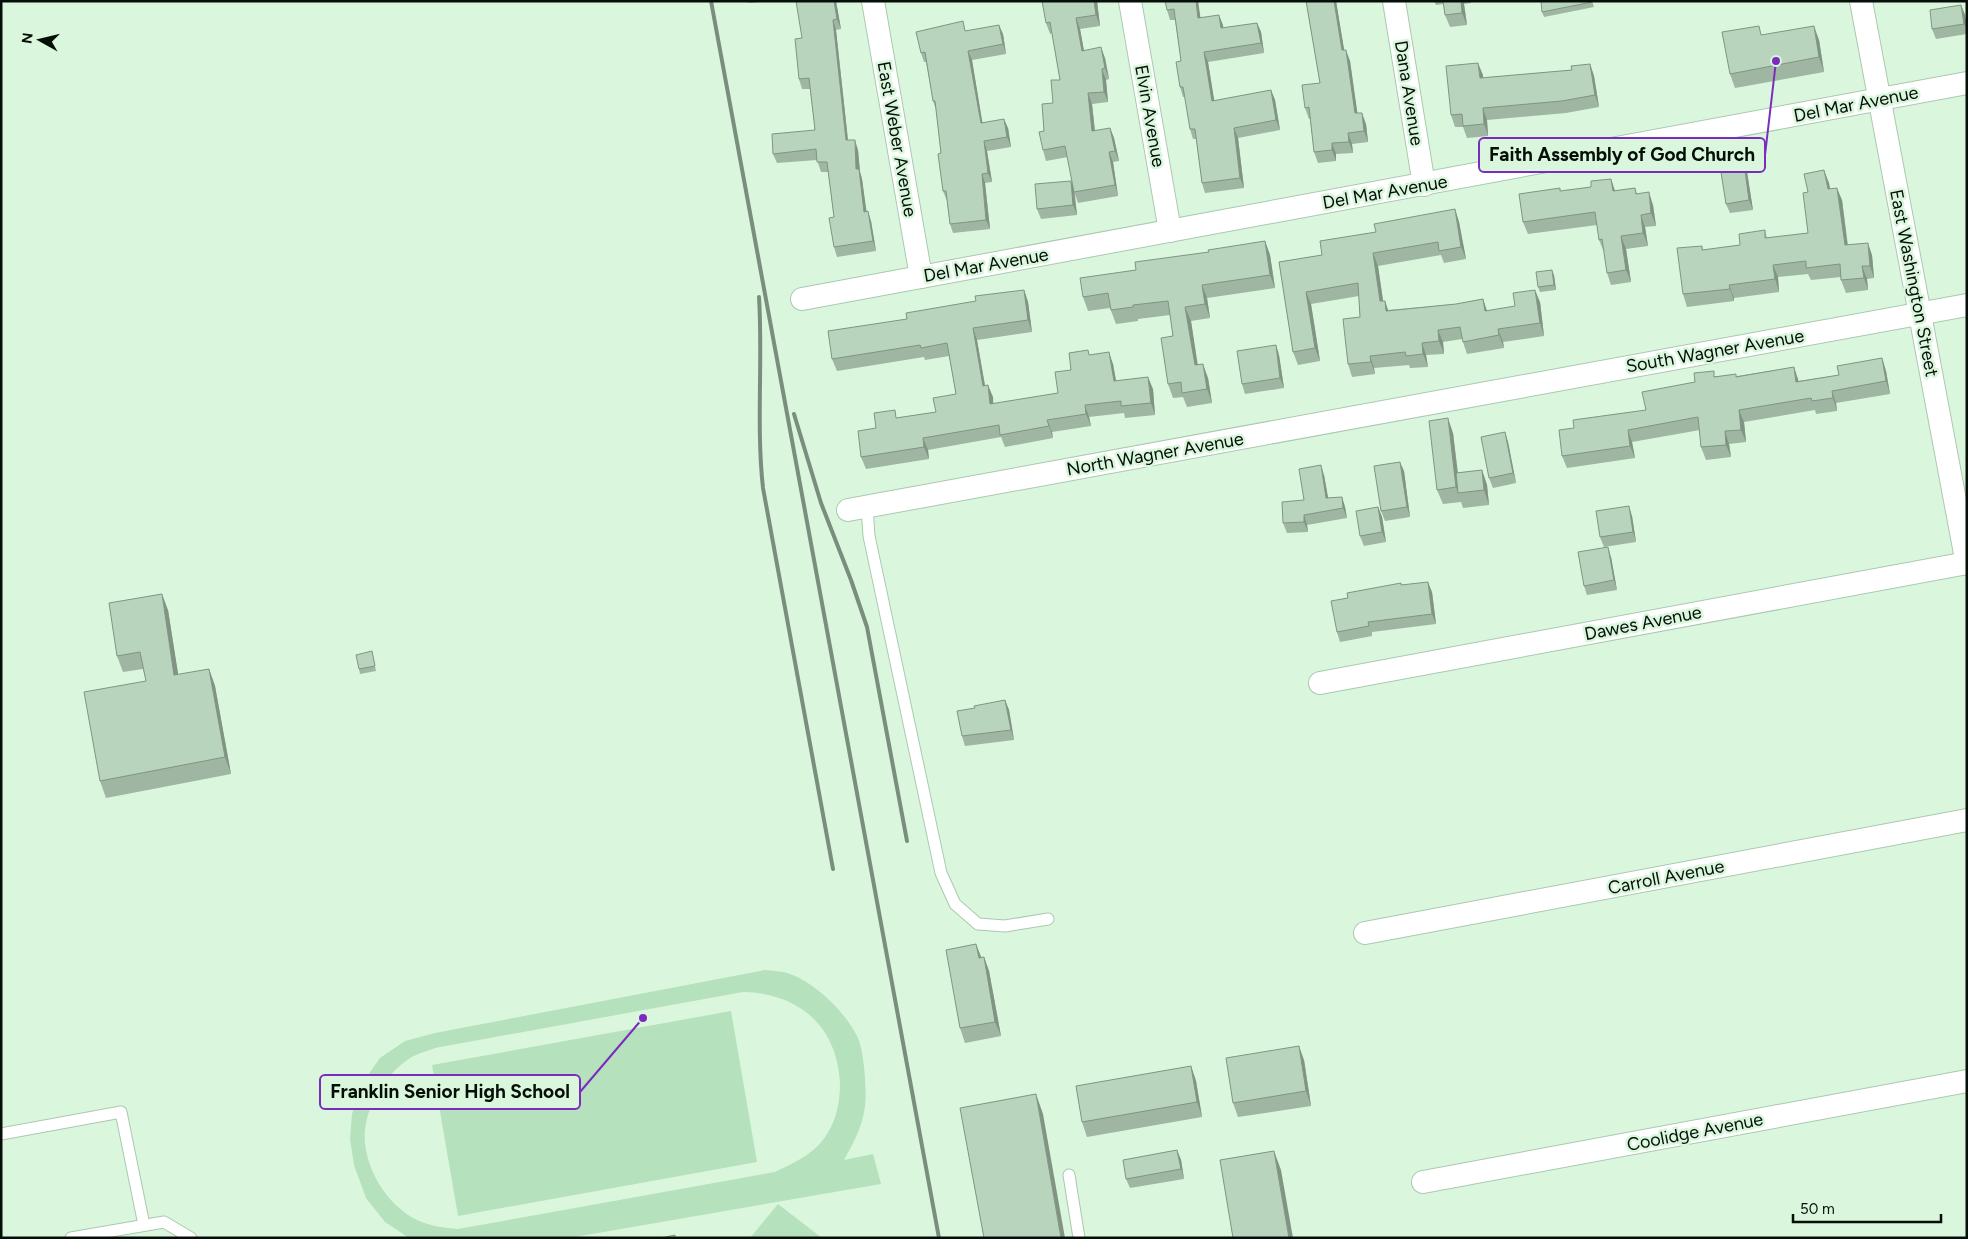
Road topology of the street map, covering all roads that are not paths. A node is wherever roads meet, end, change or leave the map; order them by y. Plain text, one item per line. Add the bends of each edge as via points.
1 (873, 1) edge
2 (1130, 1) edge
3 (1394, 1) edge
4 (1861, 1) edge
5 (1967, 83) edge
6 (1880, 100) junction
7 (1424, 185) junction
8 (1170, 231) junction
9 (921, 277) junction
10 (802, 299) dead end
11 (1967, 305) edge
12 (1920, 314) junction
13 (1462, 397) joint
14 (857, 509) joint
15 (1967, 563) edge
16 (1320, 683) dead end
17 (1967, 820) edge
18 (1048, 919) dead end
19 (1365, 933) dead end
20 (1967, 1081) edge
21 (1, 1134) edge
22 (1069, 1175) dead end
23 (1423, 1182) dead end
24 (144, 1225) junction
25 (71, 1238) edge
26 (191, 1238) edge
27 (1079, 1238) edge

1 - 9 street, East Weber Avenue
2 - 8 street, Elvin Avenue
3 - 7 street, Dana Avenue
4 - 6 street, East Washington Street
5 - 6 street, Del Mar Avenue
6 - 7 street, Del Mar Avenue
6 - 12 street, East Washington Street
7 - 8 street, Del Mar Avenue
8 - 9 street, Del Mar Avenue
9 - 10 street, Del Mar Avenue
11 - 12 street, South Wagner Avenue
12 - 13 street, South Wagner Avenue
12 - 15 street, East Washington Street
13 - 14 street, North Wagner Avenue
14 - 18 lane via 869,536 939,864 955,904 978,924 1005,926
15 - 16 street, Dawes Avenue
17 - 19 street, Carroll Avenue
20 - 23 street, Coolidge Avenue
21 - 24 lane via 122,1112
22 - 27 lane
24 - 25 lane
24 - 26 lane via 164,1222

